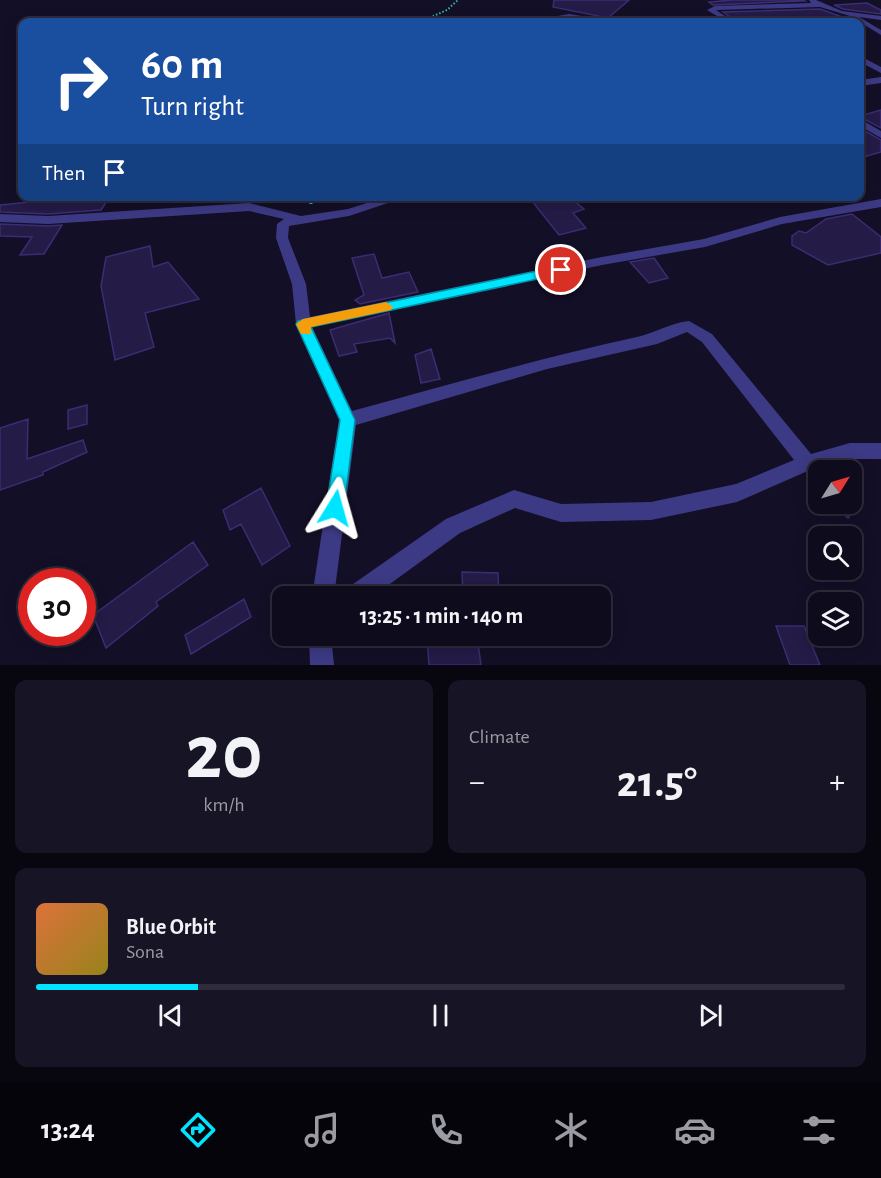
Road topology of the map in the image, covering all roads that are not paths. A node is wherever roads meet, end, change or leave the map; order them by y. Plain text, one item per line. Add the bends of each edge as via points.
1 (808, 0) edge
2 (818, 5) junction
3 (850, 15) junction
4 (562, 18) edge
5 (579, 18) edge
6 (724, 18) edge
7 (854, 18) edge
8 (881, 18) edge
9 (864, 25) edge
10 (881, 33) edge
11 (864, 61) edge
12 (881, 70) edge
13 (881, 80) edge
14 (864, 82) edge
15 (864, 124) edge
16 (881, 135) edge
17 (386, 201) edge
18 (881, 203) edge
19 (0, 218) edge
20 (298, 219) junction
21 (303, 324) junction
22 (348, 420) junction
23 (881, 451) edge
24 (807, 463) junction
25 (325, 586) edge
26 (369, 586) edge
27 (321, 646) edge
28 (322, 665) edge

1 - 2 street
2 - 3 street
2 - 6 street via 711,10
3 - 7 street
3 - 8 street
4 - 5 street
9 - 10 street
11 - 12 street
13 - 14 street
15 - 16 street
17 - 20 street via 349,212
18 - 21 street via 780,221 705,243
19 - 20 street via 48,220 249,207
20 - 21 street via 283,225 282,238 298,284
21 - 22 street
22 - 24 street via 547,363 657,338 689,326 707,338
22 - 25 street
23 - 24 street via 850,451
24 - 26 street via 737,493 651,511 561,513 514,499 453,526
27 - 28 street

